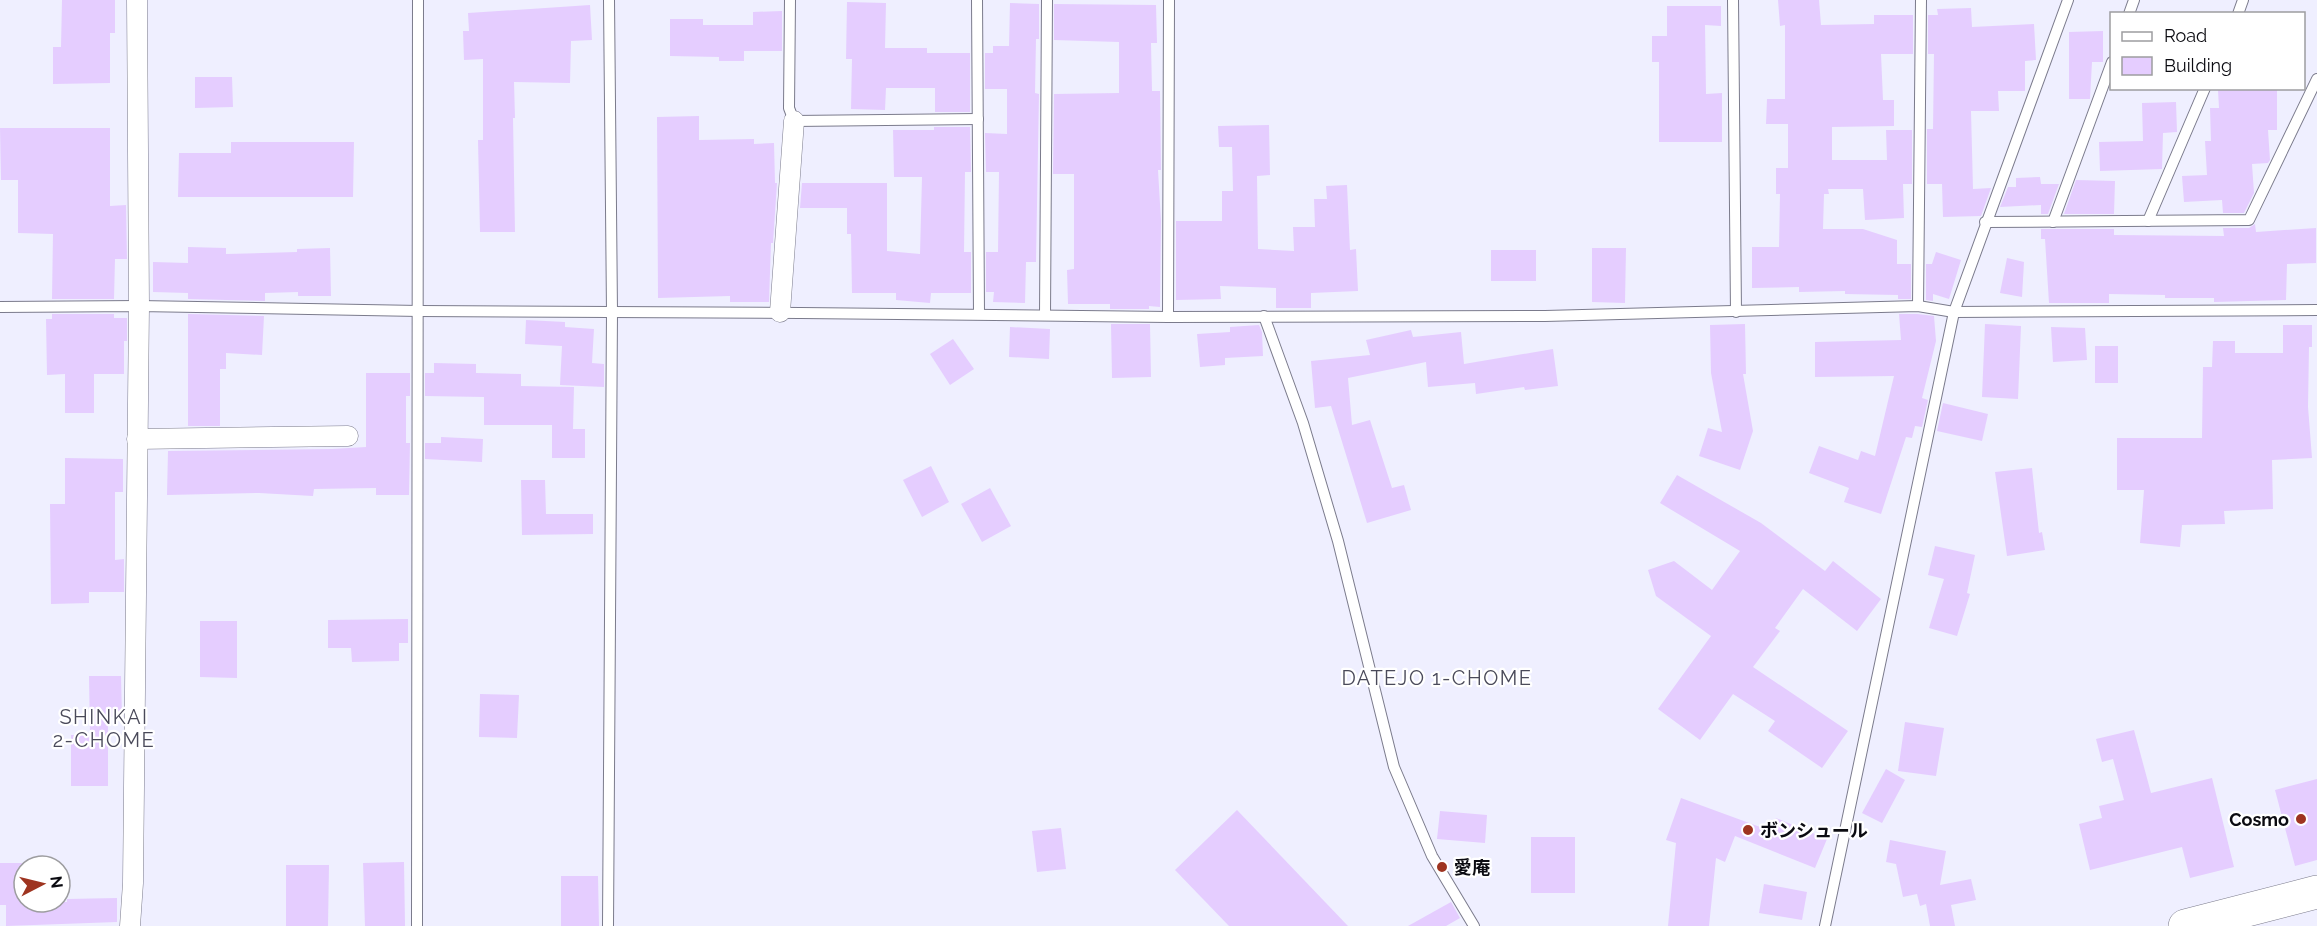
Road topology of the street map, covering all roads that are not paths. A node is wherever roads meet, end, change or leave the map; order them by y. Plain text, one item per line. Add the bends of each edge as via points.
1 (137, 0) edge
2 (418, 0) edge
3 (609, 0) edge
4 (790, 0) edge
5 (977, 0) edge
6 (1047, 0) edge
7 (1169, 0) edge
8 (1733, 0) edge
9 (1921, 0) edge
10 (2068, 0) edge
11 (2110, 67) edge
12 (2317, 79) edge
13 (2204, 90) edge
14 (978, 118) junction
15 (794, 121) junction
16 (2148, 221) junction
17 (1985, 222) junction
18 (2053, 222) junction
19 (139, 306) junction
20 (1918, 306) junction
21 (0, 307) edge
22 (2317, 310) edge
23 (418, 311) junction
24 (612, 312) junction
25 (780, 312) junction
26 (1736, 312) junction
27 (1954, 312) junction
28 (979, 314) junction
29 (1045, 315) junction
30 (1264, 316) junction
31 (1168, 317) junction
32 (348, 436) dead end
33 (137, 440) junction
34 (2317, 892) edge
35 (130, 926) edge
36 (417, 926) edge
37 (608, 926) edge
38 (1474, 926) edge
39 (1825, 926) edge
40 (2185, 926) edge

1 - 19 street
2 - 23 lane
3 - 24 lane
4 - 15 lane via 789,108
5 - 14 lane
6 - 29 lane
7 - 31 lane
8 - 26 lane
9 - 20 lane
10 - 17 lane
11 - 18 lane
12 - 16 lane via 2249,220
13 - 16 lane
14 - 15 lane
14 - 28 lane
15 - 25 street
16 - 18 lane
17 - 18 lane
17 - 27 lane
19 - 21 lane
19 - 23 lane
19 - 33 street
20 - 26 lane
20 - 27 lane
22 - 27 lane
23 - 24 lane
23 - 36 lane
24 - 25 lane
24 - 37 lane
25 - 28 lane
26 - 30 lane
27 - 39 lane
28 - 29 lane
29 - 31 lane
30 - 31 lane
30 - 38 lane via 1303,423 1338,542 1394,767 1432,856
32 - 33 street
33 - 35 street
34 - 40 highway

